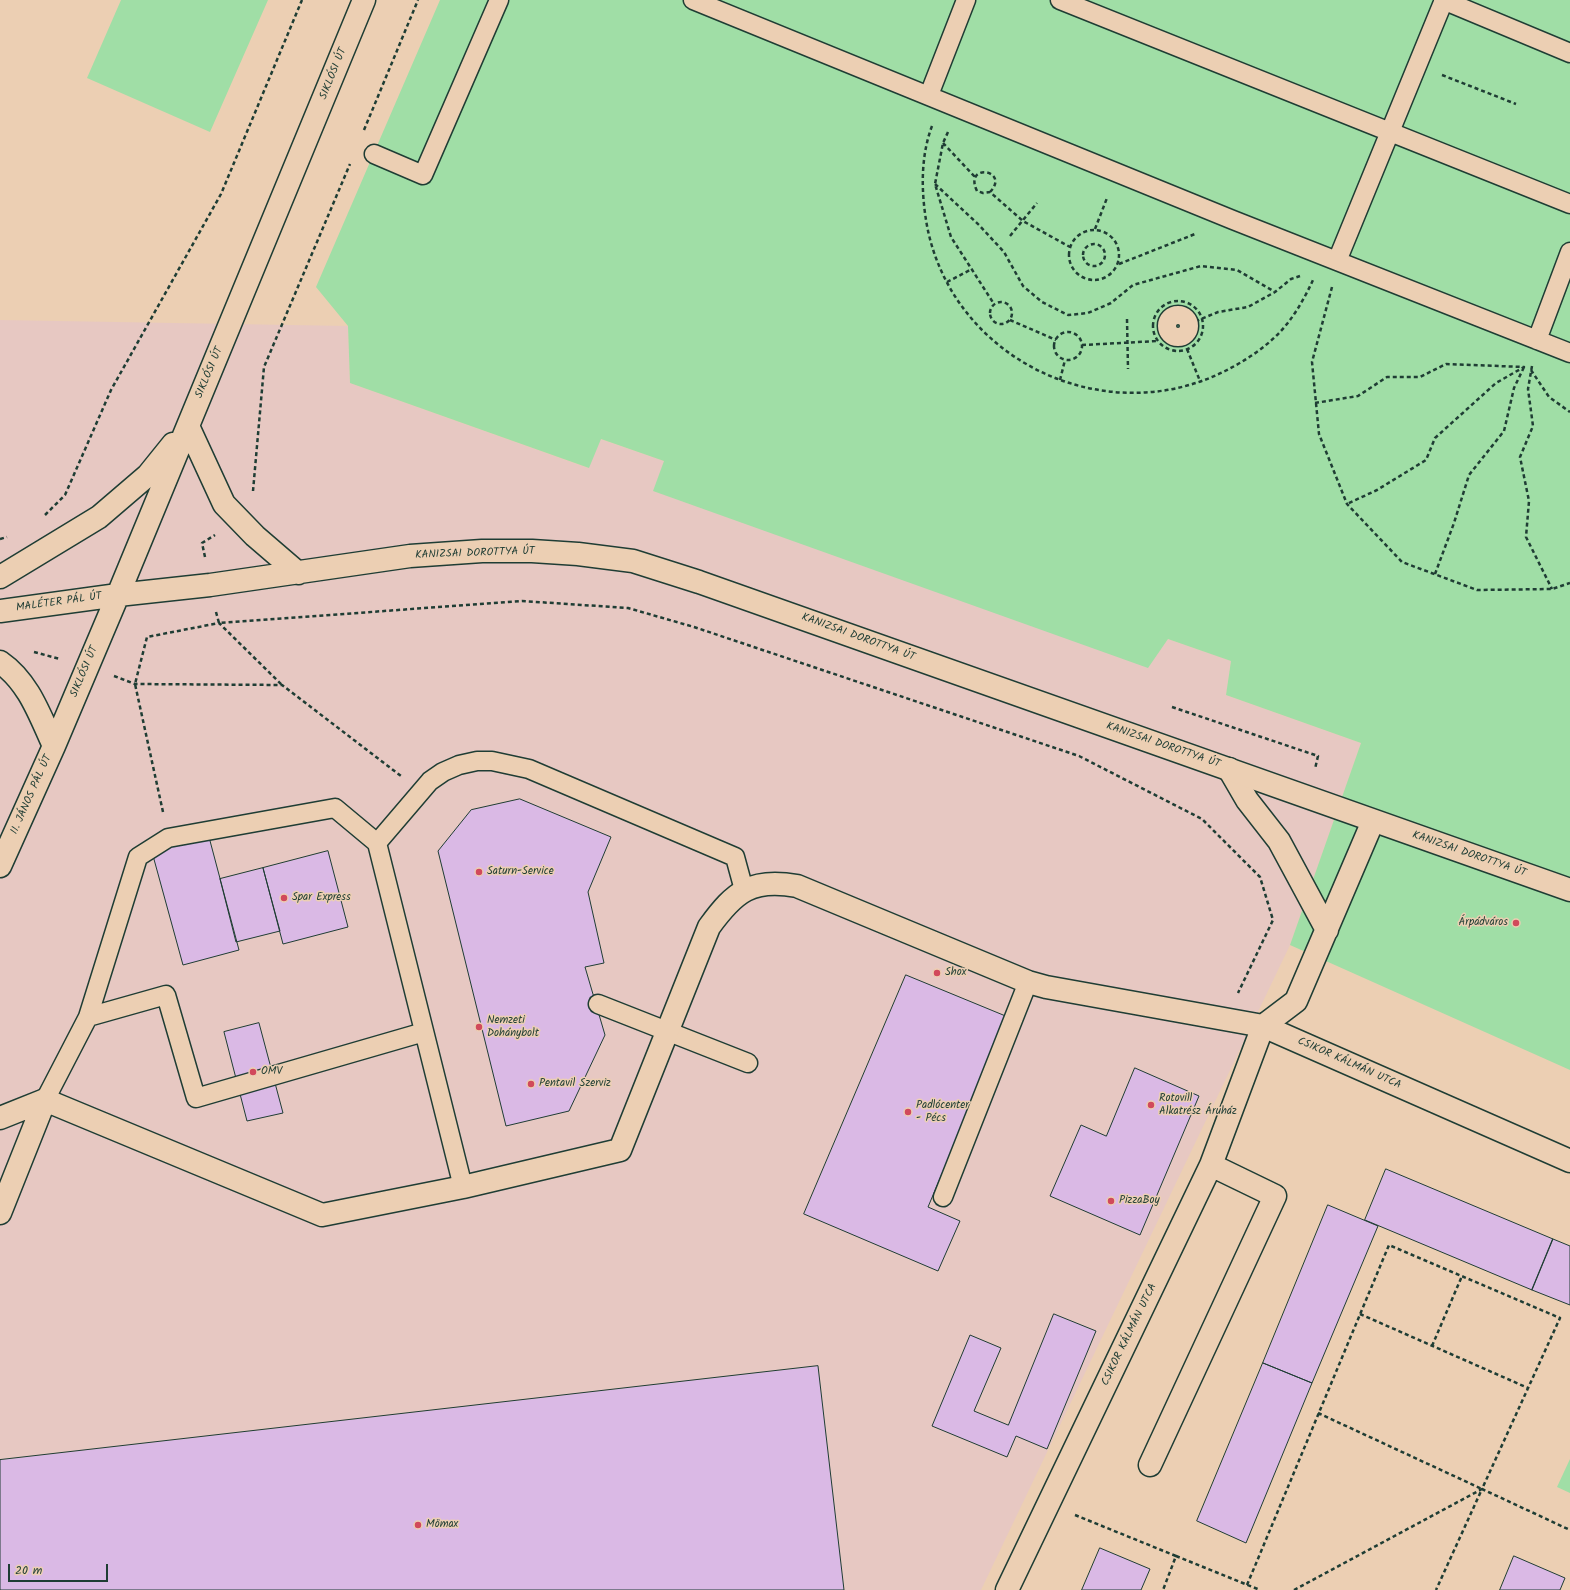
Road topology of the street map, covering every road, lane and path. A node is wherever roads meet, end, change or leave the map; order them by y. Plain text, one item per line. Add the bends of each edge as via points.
1 (302, 0) edge
2 (364, 0) edge
3 (418, 0) edge
4 (499, 0) edge
5 (693, 0) edge
6 (966, 0) edge
7 (1060, 0) edge
8 (1444, 0) edge
9 (1570, 53) edge
10 (1417, 65) junction
11 (936, 97) junction
12 (1516, 104) dead end
13 (960, 108) junction
14 (363, 132) dead end
15 (1390, 132) junction
16 (943, 143) junction
17 (374, 154) dead end
18 (350, 162) dead end
19 (1118, 171) junction
20 (975, 177) junction
21 (935, 184) junction
22 (990, 192) junction
23 (1037, 204) dead end
24 (1570, 204) edge
25 (1233, 220) junction
26 (1023, 221) junction
27 (1095, 229) junction
28 (1010, 236) dead end
29 (1070, 247) junction
30 (1570, 252) edge
31 (1330, 262) junction
32 (1119, 264) junction
33 (1099, 265) joint
34 (972, 269) junction
35 (947, 282) junction
36 (1275, 292) junction
37 (994, 304) junction
38 (1127, 319) dead end
39 (1010, 320) junction
40 (1196, 322) junction
41 (1056, 340) junction
42 (1537, 340) junction
43 (1159, 341) junction
44 (1128, 343) junction
45 (1082, 345) junction
46 (1187, 349) junction
47 (1570, 353) edge
48 (1065, 360) junction
49 (1524, 367) junction
50 (1128, 369) dead end
51 (1531, 370) junction
52 (1060, 380) junction
53 (1200, 381) junction
54 (1315, 403) junction
55 (1570, 412) edge
56 (188, 426) junction
57 (1347, 504) junction
58 (42, 517) dead end
59 (240, 521) junction
60 (10, 536) dead end
61 (0, 539) edge
62 (298, 573) junction
63 (1435, 574) junction
64 (0, 577) edge
65 (1570, 583) edge
66 (210, 585) junction
67 (1552, 589) junction
68 (118, 595) junction
69 (0, 611) edge
70 (219, 623) junction
71 (0, 662) edge
72 (135, 684) junction
73 (282, 685) junction
74 (54, 746) junction
75 (1229, 769) junction
76 (420, 791) junction
77 (1373, 821) junction
78 (168, 838) junction
79 (377, 843) junction
80 (0, 866) edge
81 (744, 890) junction
82 (1570, 890) edge
83 (1327, 930) junction
84 (1028, 982) junction
85 (598, 1004) dead end
86 (88, 1018) junction
87 (1226, 1018) junction
88 (1263, 1026) junction
89 (667, 1031) junction
90 (424, 1032) junction
91 (748, 1063) dead end
92 (45, 1100) junction
93 (0, 1118) edge
94 (1570, 1161) edge
95 (1211, 1165) junction
96 (462, 1187) junction
97 (943, 1197) dead end
98 (0, 1212) edge
99 (1462, 1276) junction
100 (1360, 1314) junction
101 (1432, 1346) junction
102 (1528, 1388) junction
103 (1318, 1413) junction
104 (1150, 1465) dead end
105 (1482, 1489) junction
106 (1048, 1504) junction
107 (1570, 1530) edge
108 (1176, 1556) junction
109 (1247, 1585) junction
110 (1007, 1590) edge
111 (1163, 1590) edge
112 (1260, 1590) edge
113 (1294, 1590) edge
114 (1436, 1590) edge

1 - 58 path via 220,194 111,390 65,495
2 - 56 street, SIKLÓSI ÚT
3 - 14 path
4 - 17 lane via 423,175
5 - 11 lane
6 - 11 lane
7 - 15 lane
8 - 9 lane
8 - 10 lane
10 - 12 path
10 - 15 lane
11 - 13 lane
11 - 35 path via 923,169 923,202 928,234
13 - 16 path
13 - 19 lane
15 - 24 lane
15 - 31 lane
16 - 20 path
16 - 21 path
18 - 59 path via 264,367 251,507
19 - 25 lane
19 - 27 path
20 - 22 path via 977,191
20 - 22 path via 980,172 992,174 996,180 995,187
21 - 34 path via 951,237
21 - 36 path via 980,225 1004,252 1023,286 1042,302 1068,315 1088,313 1111,302 1133,285 1201,266 1237,270
22 - 26 path
23 - 26 path
25 - 31 lane
25 - 32 path
26 - 28 path
26 - 29 path
27 - 29 path via 1080,234
27 - 32 path via 1110,235 1119,248
29 - 32 path via 1070,261 1078,275 1093,280 1108,276
30 - 42 lane
31 - 36 path via 1291,279
31 - 42 lane
31 - 53 path via 1290,320 1268,343 1241,363 1212,378
31 - 54 path via 1312,362
33 - 33 path via 1104,260 1105,253 1102,247 1088,245 1083,257 1086,263 1092,266
34 - 35 path
34 - 37 path
35 - 52 path via 973,321 996,344 1023,363
36 - 40 path via 1248,307 1218,312
37 - 39 path via 1008,304 1012,311
37 - 39 path via 990,309 990,317 994,322 1000,325
38 - 44 path
39 - 41 path
40 - 43 path via 1194,306 1179,301 1164,305 1154,318 1154,333
40 - 46 path via 1202,335 1193,347
41 - 45 path via 1066,332 1075,334
41 - 48 path via 1055,352
42 - 47 lane
42 - 49 path
42 - 51 path
43 - 44 path
43 - 46 path via 1163,346 1177,351
44 - 45 path
44 - 50 path
45 - 48 path via 1078,357 1070,361
46 - 53 path
48 - 52 path
49 - 54 path via 1446,364 1420,378 1387,377 1358,396
49 - 57 path via 1496,383 1435,438 1426,460 1377,490
49 - 63 path via 1514,388 1504,431 1469,474
51 - 55 path via 1549,397
51 - 67 path via 1528,389 1533,426 1520,457 1529,501 1526,537
52 - 53 path via 1083,388 1116,393 1149,393 1181,388
54 - 57 path via 1318,434
56 - 59 street via 224,504
56 - 64 street via 148,475 99,517
56 - 68 street, SIKLÓSI ÚT
57 - 63 path via 1402,562
59 - 62 street
59 - 66 path via 202,543
60 - 61 path
62 - 66 street, KANIZSAI DOROTTYA ÚT
62 - 75 street, KANIZSAI DOROTTYA ÚT via 410,556 482,552 532,551 633,561 706,584
63 - 67 path via 1477,590
65 - 67 path
66 - 68 street, KANIZSAI DOROTTYA ÚT
66 - 70 path
68 - 69 street, MALÉTER PÁL ÚT
68 - 74 street, SIKLÓSI ÚT
70 - 72 path via 147,637
70 - 73 path
70 - 87 path via 522,600 628,608 694,627 1079,756 1202,819 1260,878 1273,920
71 - 74 street via 27,689
72 - 73 path
72 - 78 path
73 - 76 path
74 - 80 street, II. JÁNOS PÁL ÚT
75 - 77 street, KANIZSAI DOROTTYA ÚT
75 - 83 street via 1247,800 1279,840
76 - 79 lane
76 - 81 lane via 443,772 477,761 529,769 735,858
77 - 82 street, KANIZSAI DOROTTYA ÚT
77 - 83 street
78 - 79 lane via 335,808
78 - 86 lane via 138,857
79 - 90 lane
81 - 84 street via 777,882 798,886
81 - 89 street via 723,908 709,927
83 - 88 street via 1296,1001
84 - 87 street
84 - 97 lane
85 - 89 lane
86 - 90 lane via 166,995 196,1098
86 - 92 lane
87 - 88 street
88 - 94 street, CSIKOR KÁLMÁN UTCA
88 - 95 street, CSIKOR KÁLMÁN UTCA
89 - 91 lane
89 - 96 street via 620,1150
90 - 96 lane
92 - 93 street
92 - 96 street via 322,1215
92 - 98 street
95 - 104 street via 1275,1196
95 - 106 street, CSIKOR KÁLMÁN UTCA
99 - 100 path via 1389,1245
99 - 101 path
99 - 102 path via 1560,1318
100 - 101 path
100 - 103 path
101 - 102 path
102 - 105 path
103 - 105 path
103 - 109 path
105 - 107 path
105 - 113 path
105 - 114 path
106 - 108 path
106 - 110 street, CSIKOR KÁLMÁN UTCA
108 - 109 path
108 - 111 path
109 - 112 path

